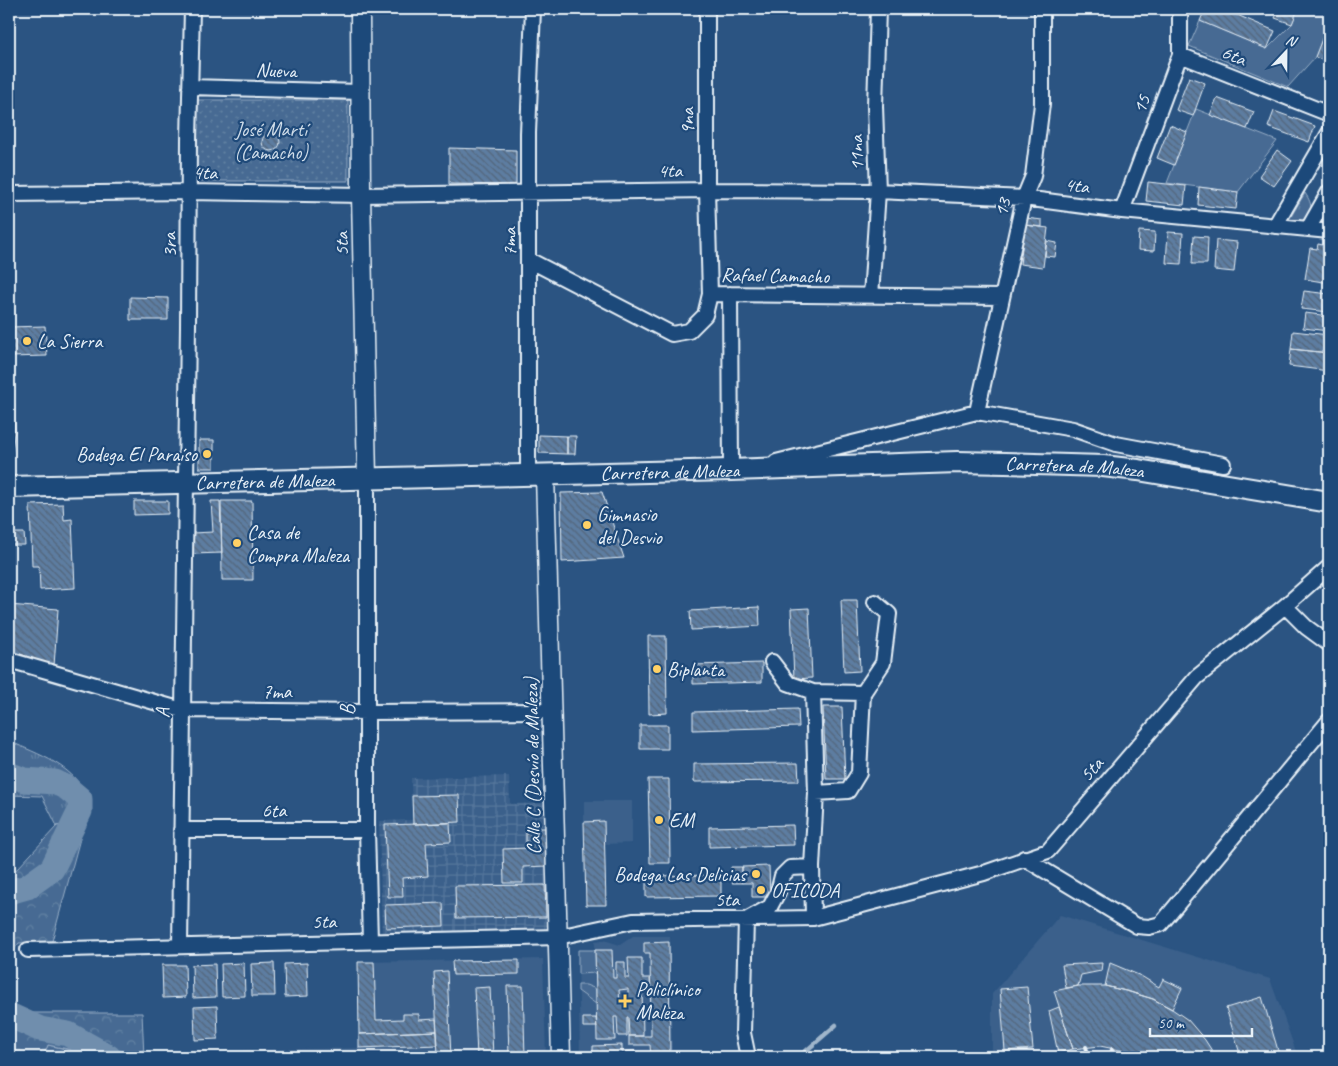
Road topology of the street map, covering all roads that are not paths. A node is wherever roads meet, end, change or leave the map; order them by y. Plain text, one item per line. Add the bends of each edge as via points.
1 (192, 9) edge
2 (360, 9) edge
3 (533, 9) edge
4 (707, 9) edge
5 (878, 9) edge
6 (1042, 9) edge
7 (1180, 9) edge
8 (1180, 55) junction
9 (190, 87) junction
10 (360, 92) junction
11 (1329, 114) edge
12 (1328, 139) edge
13 (707, 190) junction
14 (878, 191) junction
15 (189, 192) junction
16 (528, 192) junction
17 (1329, 192) edge
18 (9, 194) edge
19 (361, 195) junction
20 (1024, 198) junction
21 (1122, 211) junction
22 (1275, 226) junction
23 (1308, 229) junction
24 (1329, 231) edge
25 (529, 260) junction
26 (710, 294) junction
27 (730, 294) junction
28 (871, 296) junction
29 (1002, 297) junction
30 (977, 412) junction
31 (1223, 464) dead end
32 (740, 469) junction
33 (537, 474) junction
34 (367, 478) junction
35 (187, 482) junction
36 (9, 487) edge
37 (1329, 502) edge
38 (1329, 567) edge
39 (875, 602) dead end
40 (1285, 606) junction
41 (1329, 644) edge
42 (9, 660) edge
43 (772, 662) dead end
44 (813, 692) junction
45 (862, 693) junction
46 (182, 710) junction
47 (552, 711) junction
48 (367, 712) junction
49 (1329, 721) edge
50 (816, 793) junction
51 (181, 830) junction
52 (367, 830) junction
53 (1024, 858) junction
54 (812, 867) junction
55 (813, 918) junction
56 (746, 920) junction
57 (558, 937) junction
58 (370, 941) junction
59 (180, 946) junction
60 (28, 950) dead end
61 (561, 1057) edge
62 (748, 1057) edge

1 - 9 street, 3ra
2 - 10 street, 5ta
3 - 16 street, 7ma
4 - 13 street, 9na
5 - 14 street, 11na via 874,106
6 - 20 street, 13 via 1042,104 1033,176
7 - 8 street, 15
8 - 11 street, 6ta
8 - 21 street, 15
9 - 10 street, Nueva
9 - 15 street, 3ra
10 - 19 street, 5ta
12 - 22 street
13 - 14 street, 4ta
13 - 16 street, 4ta
13 - 26 street, 9na
14 - 20 street, 4ta
14 - 28 street, 11na
15 - 18 street, 4ta
15 - 19 street, 4ta
15 - 35 street, 3ra
16 - 19 street, 4ta
16 - 25 street, 7ma
17 - 23 street
19 - 34 street, 5ta
20 - 21 street, 4ta
20 - 29 street, 13
21 - 22 street, 4ta
22 - 23 street, 4ta
23 - 24 street, 4ta
25 - 26 street, Rafael Camacho via 672,334 689,331 705,315
25 - 33 street, 7ma
26 - 27 street, Rafael Camacho
27 - 28 street, Rafael Camacho
27 - 32 street
28 - 29 street, Rafael Camacho
29 - 30 street, 13
30 - 31 street via 1073,429 1116,444
30 - 32 street
32 - 33 main road, Carretera de Maleza
32 - 37 main road, Carretera de Maleza via 957,462 1103,466
33 - 34 main road, Carretera de Maleza
33 - 47 street, Calle C (Desvío de Maleza)
34 - 35 main road, Carretera de Maleza
34 - 48 street, B
35 - 36 main road, Carretera de Maleza
35 - 46 street, A
38 - 40 street, 5ta
39 - 45 street via 889,614 882,663
40 - 41 street
40 - 53 street, 5ta via 1197,677 1048,851
42 - 46 street, 7ma
43 - 44 street via 788,683
44 - 45 street
44 - 50 street
45 - 50 street via 859,773 848,791
46 - 48 street, 7ma
46 - 51 street, A
47 - 48 street, 7ma
47 - 57 street, Calle C (Desvío de Maleza)
48 - 52 street, B
49 - 53 street via 1161,924 1137,926
50 - 54 street
51 - 52 street, 6ta
51 - 59 street, A
52 - 58 street, B
53 - 55 street, 5ta via 984,873
54 - 55 street
54 - 56 street via 790,868 782,876 770,907
55 - 56 street, 5ta
56 - 57 street, 5ta via 632,921
56 - 62 street via 743,1033
57 - 58 street, 5ta
57 - 61 street, Calle C (Desvío de Maleza)
58 - 59 street, 5ta
59 - 60 street, 5ta

